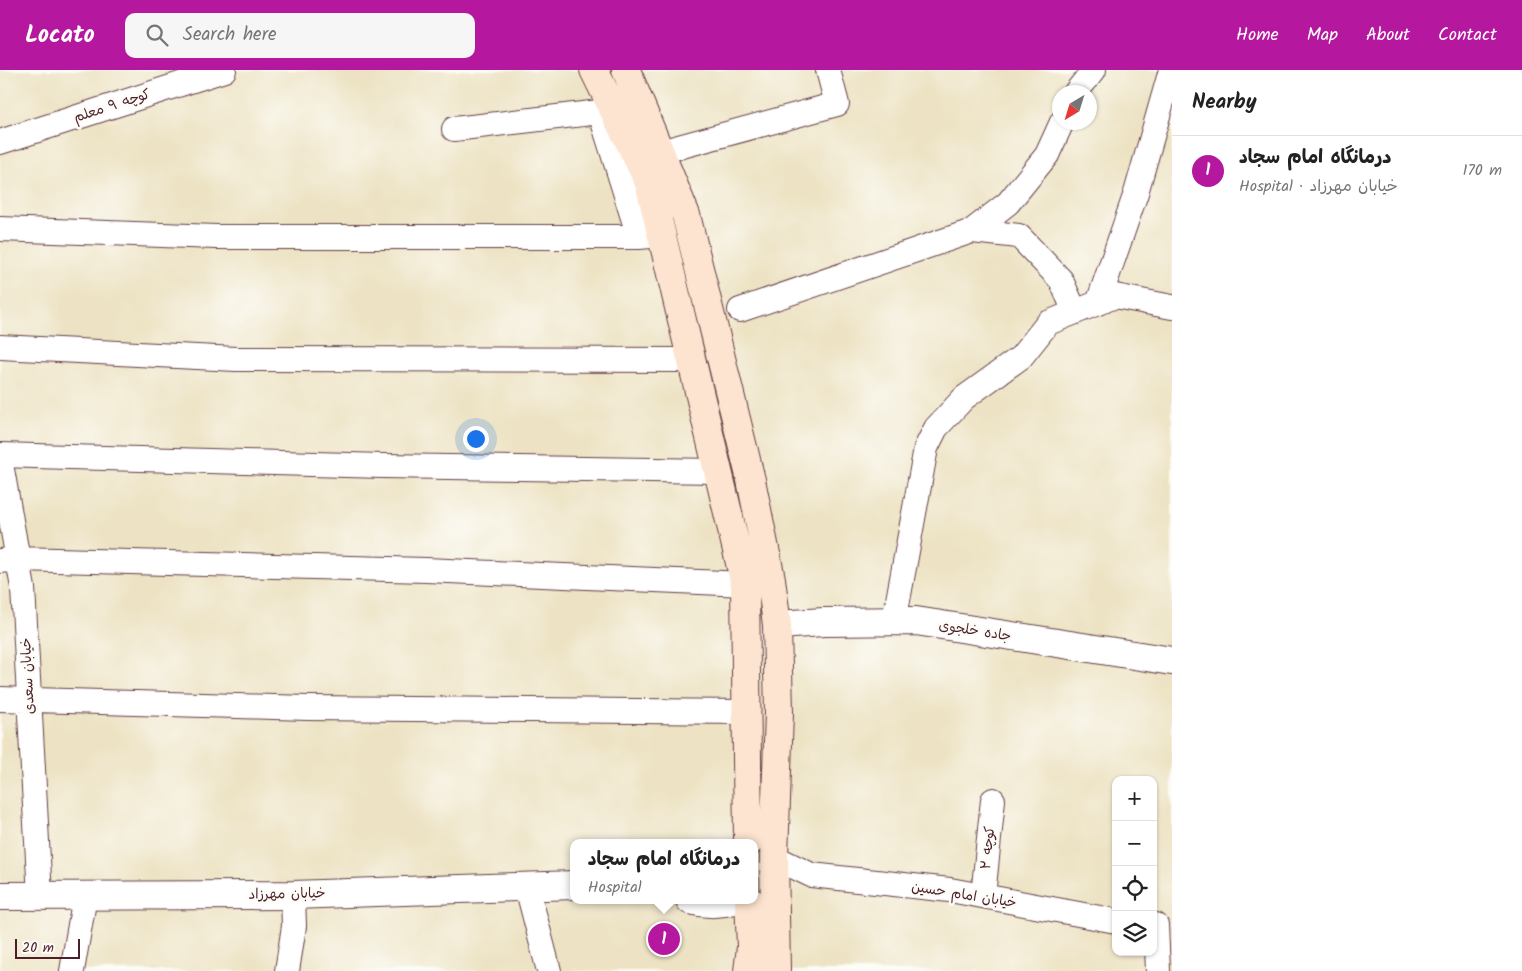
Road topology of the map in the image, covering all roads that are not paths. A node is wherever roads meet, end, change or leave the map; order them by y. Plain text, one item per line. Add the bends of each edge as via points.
1 (224, 70) edge
2 (594, 70) edge
3 (626, 70) edge
4 (828, 70) edge
5 (1094, 70) edge
6 (1171, 70) edge
7 (1082, 85) edge
8 (454, 129) dead end
9 (1058, 130) edge
10 (0, 142) edge
11 (660, 152) junction
12 (0, 229) edge
13 (972, 231) junction
14 (650, 236) junction
15 (1098, 303) junction
16 (1172, 307) edge
17 (740, 310) dead end
18 (1075, 312) junction
19 (0, 347) edge
20 (691, 360) junction
21 (0, 457) edge
22 (718, 471) junction
23 (9, 560) edge
24 (745, 584) junction
25 (894, 622) junction
26 (777, 625) junction
27 (1172, 661) edge
28 (0, 699) edge
29 (29, 700) junction
30 (746, 712) junction
31 (994, 800) dead end
32 (748, 839) edge
33 (764, 855) edge
34 (811, 875) junction
35 (570, 885) edge
36 (527, 887) junction
37 (293, 895) junction
38 (0, 896) edge
39 (40, 896) junction
40 (85, 896) junction
41 (759, 896) edge
42 (984, 896) junction
43 (758, 904) edge
44 (1112, 920) edge
45 (1160, 926) edge
46 (72, 971) edge
47 (288, 971) edge
48 (549, 971) edge
49 (748, 971) edge
50 (776, 971) edge
51 (1158, 971) edge

1 - 10 street, کوچه ۹ معلم
2 - 14 main road via 649,182
3 - 11 main road
4 - 11 street via 837,104
5 - 7 street
6 - 15 street via 1136,193
8 - 14 street via 600,112
9 - 13 street via 1047,155 1014,196
11 - 26 main road via 691,234 751,480
12 - 14 street via 216,237
13 - 17 street
13 - 18 street via 1019,236 1061,280
14 - 20 main road
15 - 16 street via 1115,296
15 - 18 street
18 - 25 street via 1048,323 1020,356 964,398 936,428 926,448
19 - 20 street via 236,359
20 - 22 main road
21 - 22 street
21 - 23 street, خیابان سعدی
22 - 24 main road
23 - 24 street via 426,570
23 - 29 street, خیابان سعدی via 23,588
24 - 30 main road
25 - 26 street, جاده خلجوی
25 - 27 street, جاده خلجوی via 916,622
26 - 33 main road via 779,713
28 - 29 street
29 - 30 street via 308,708
29 - 39 street, خیابان سعدی
30 - 32 main road
31 - 42 street, کوچه ۲
33 - 34 street, خیابان امام حسین
33 - 41 main road
34 - 41 street
34 - 42 street, خیابان امام حسین
35 - 36 street, خیابان مهرزاد
36 - 37 street, خیابان مهرزاد
36 - 48 street
37 - 40 street, خیابان مهرزاد
37 - 47 street via 294,926
38 - 39 street, خیابان مهرزاد
39 - 40 street, خیابان مهرزاد
40 - 46 street
41 - 50 main road
42 - 44 street, خیابان امام حسین
43 - 49 main road
45 - 51 street

